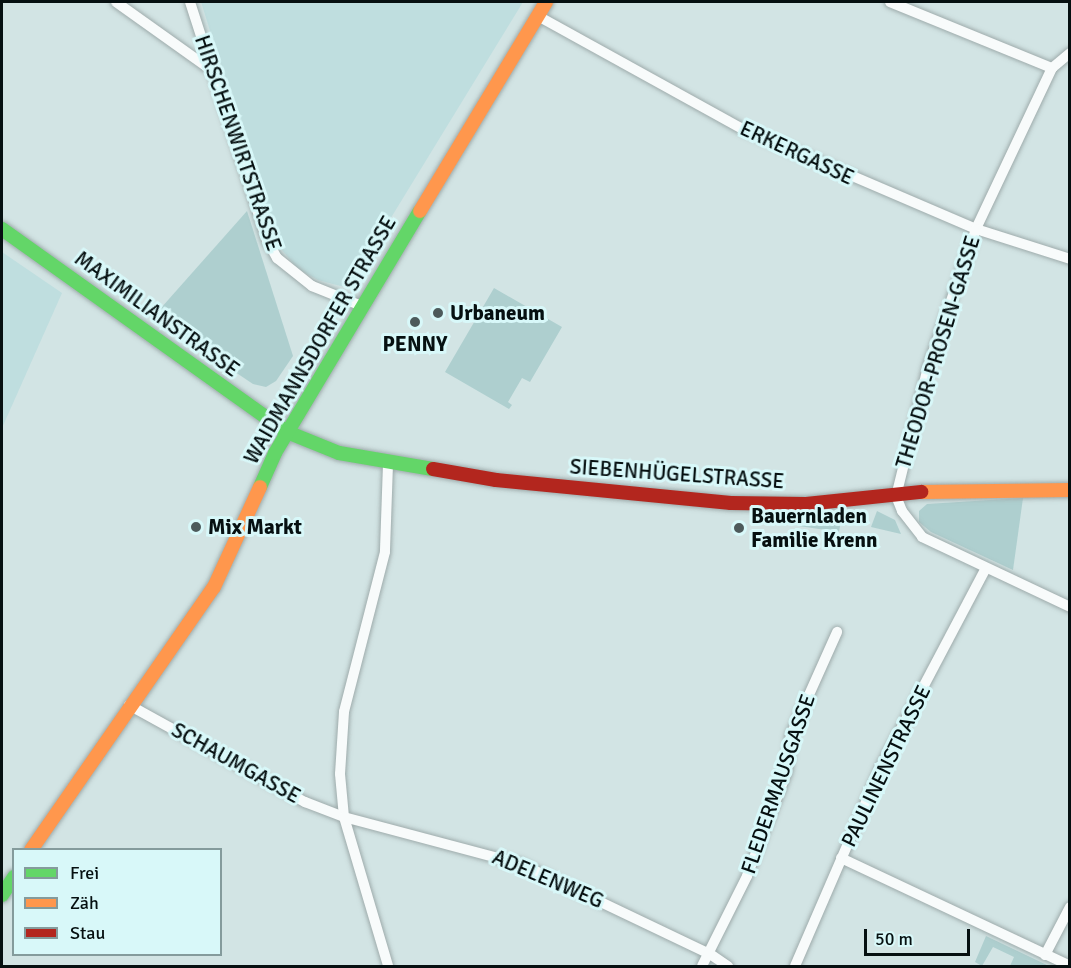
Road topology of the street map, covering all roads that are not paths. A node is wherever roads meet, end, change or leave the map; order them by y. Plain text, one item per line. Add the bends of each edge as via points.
1 (116, 2) edge
2 (190, 2) edge
3 (546, 2) edge
4 (890, 2) edge
5 (538, 16) junction
6 (1070, 53) edge
7 (1052, 68) junction
8 (210, 69) junction
9 (2, 229) edge
10 (976, 229) junction
11 (1070, 259) edge
12 (362, 306) junction
13 (287, 432) junction
14 (388, 464) junction
15 (1070, 490) edge
16 (896, 496) junction
17 (986, 568) junction
18 (1070, 607) edge
19 (837, 632) dead end
20 (129, 705) junction
21 (344, 817) junction
22 (32, 848) edge
23 (841, 858) junction
24 (12, 880) edge
25 (2, 895) edge
26 (1070, 908) edge
27 (710, 954) junction
28 (1046, 955) junction
29 (388, 966) edge
30 (702, 966) edge
31 (728, 966) edge
32 (795, 966) edge
33 (1070, 966) edge

1 - 8 street
2 - 8 street, HIRSCHENWIRTSTRASSE
3 - 5 street, WAIDMANNSDORFER STRASSE
4 - 7 street
5 - 10 street, ERKERGASSE via 743,129
5 - 12 street, WAIDMANNSDORFER STRASSE
6 - 7 street, THEODOR-PROSEN-GASSE
7 - 10 street, THEODOR-PROSEN-GASSE
8 - 12 street, HIRSCHENWIRTSTRASSE via 267,240 277,258 312,286
9 - 13 street, MAXIMILIANSTRASSE
10 - 11 street, ERKERGASSE
10 - 16 street, THEODOR-PROSEN-GASSE via 928,367
12 - 13 street, WAIDMANNSDORFER STRASSE
13 - 14 street, SIEBENHÜGELSTRASSE via 339,453
13 - 20 street, WAIDMANNSDORFER STRASSE via 229,561
14 - 16 street, SIEBENHÜGELSTRASSE via 496,480 731,503 806,504
14 - 21 street via 385,552 356,652 344,712 340,774
15 - 16 street, SIEBENHÜGELSTRASSE via 953,489
16 - 17 street via 922,537
17 - 18 street
17 - 23 street, PAULINENSTRASSE via 881,767
19 - 27 street, FLEDERMAUSGASSE via 791,735 787,771 747,876
20 - 21 street, SCHAUMGASSE via 305,802
20 - 22 street, WAIDMANNSDORFER STRASSE
21 - 27 street, ADELENWEG via 521,864
21 - 29 street
23 - 28 street
23 - 32 street, PAULINENSTRASSE
24 - 25 street
26 - 28 street
27 - 30 street, FLEDERMAUSGASSE
27 - 31 street, ADELENWEG
28 - 33 street

